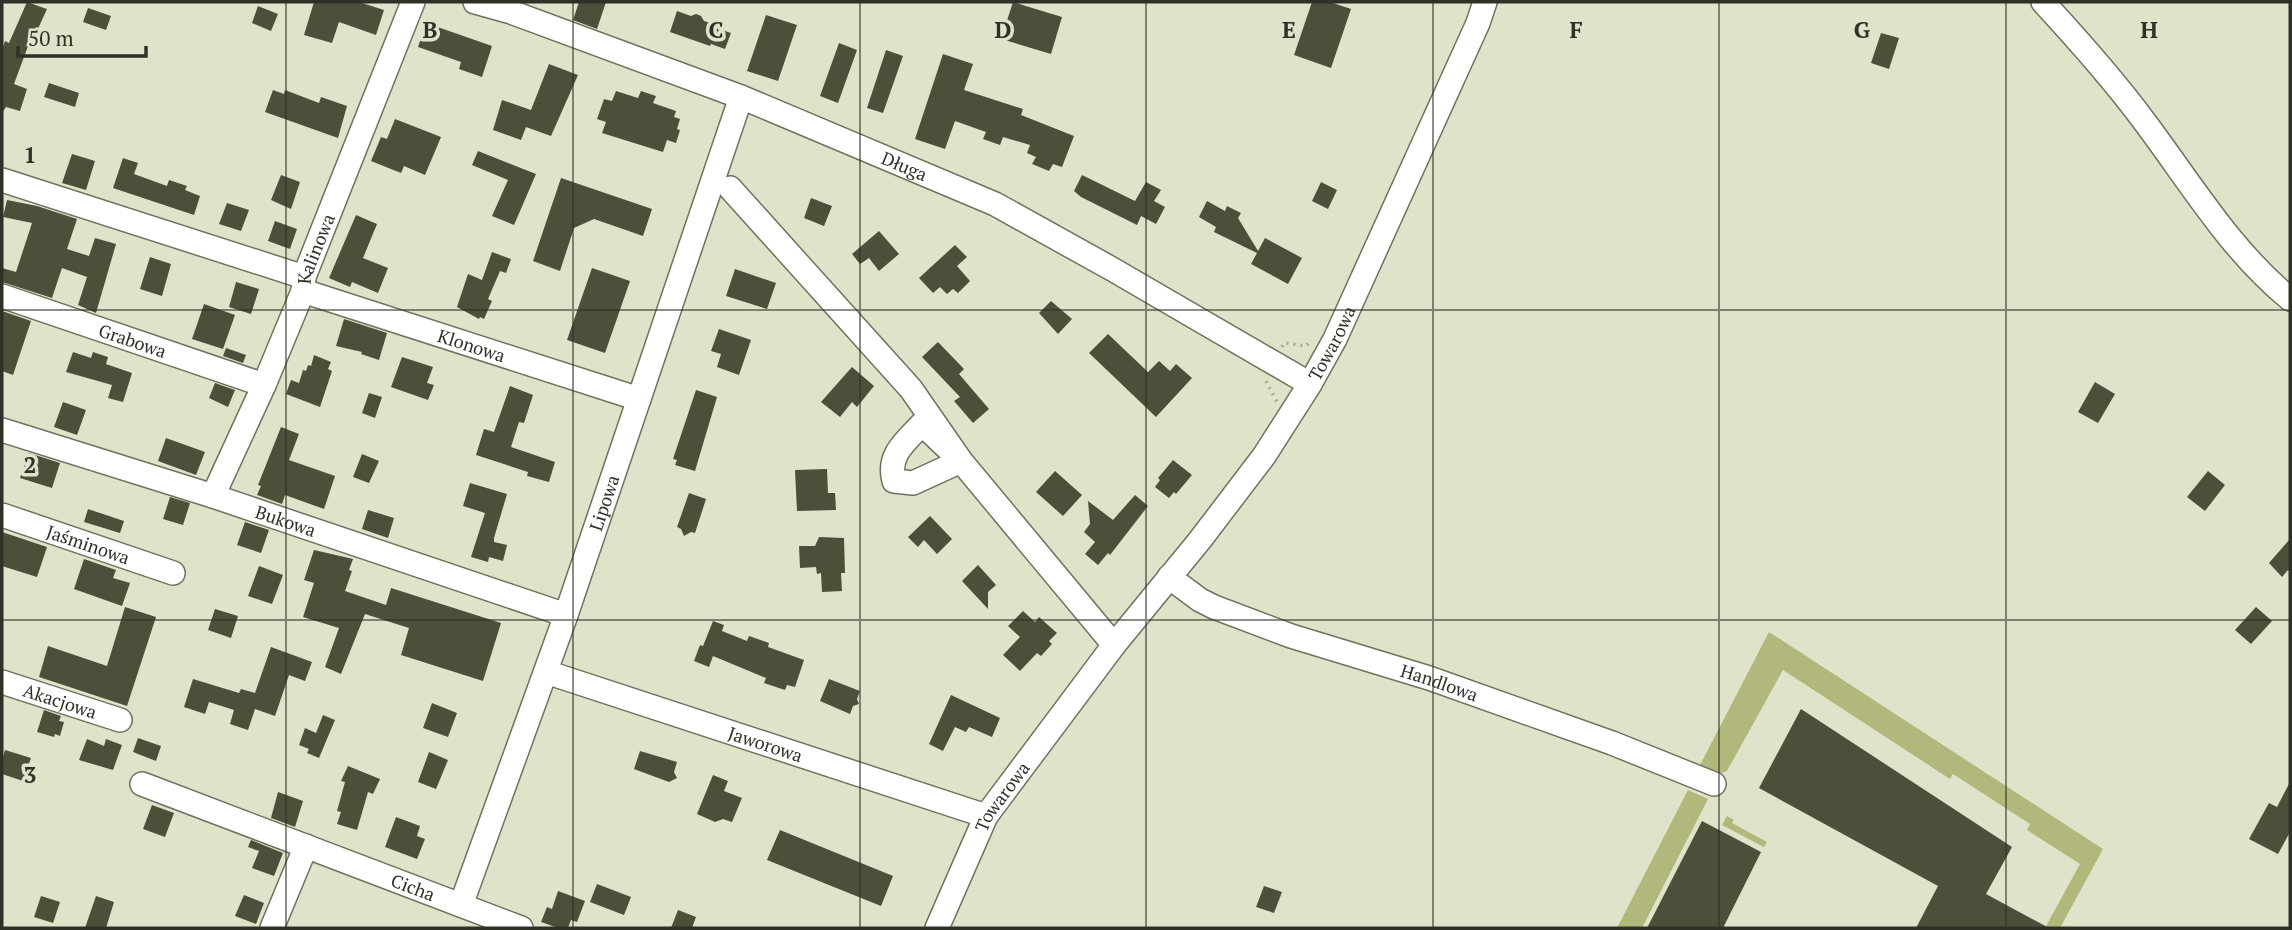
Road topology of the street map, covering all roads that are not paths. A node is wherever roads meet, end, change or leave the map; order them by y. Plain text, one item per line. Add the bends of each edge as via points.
1 (413, 2) edge
2 (475, 2) edge
3 (1485, 2) edge
4 (2043, 2) edge
5 (741, 97) junction
6 (2, 180) edge
7 (730, 188) dead end
8 (303, 284) junction
9 (2, 296) edge
10 (2290, 299) edge
11 (1310, 384) junction
12 (264, 385) junction
13 (639, 399) junction
14 (2, 430) edge
15 (213, 496) junction
16 (2, 515) edge
17 (173, 573) dead end
18 (1170, 577) junction
19 (566, 614) junction
20 (1114, 645) junction
21 (546, 672) junction
22 (2, 682) edge
23 (120, 720) dead end
24 (142, 784) dead end
25 (1714, 784) dead end
26 (986, 816) junction
27 (306, 846) junction
28 (461, 905) junction
29 (272, 928) edge
30 (522, 928) edge
31 (937, 928) edge

1 - 8 street, Kalinowa
2 - 5 street, Długa
3 - 11 street, Towarowa via 1352,301
4 - 10 street via 2095,58 2248,261
5 - 11 street, Długa via 995,204
5 - 13 street, Lipowa
6 - 8 street, Klonowa
7 - 20 street via 911,389 961,461
8 - 12 street, Kalinowa
8 - 13 street, Klonowa
9 - 12 street, Grabowa
11 - 18 street, Towarowa via 1264,456
12 - 15 street, Kalinowa
13 - 19 street, Lipowa
14 - 15 street, Bukowa
15 - 19 street, Bukowa
16 - 17 street, Jaśminowa
18 - 20 street, Towarowa
18 - 25 street, Handlowa via 1214,607 1612,743
19 - 21 street, Lipowa
20 - 26 street, Towarowa
21 - 26 street, Jaworowa
21 - 28 street, Lipowa
22 - 23 street, Akacjowa
24 - 27 street, Cicha
26 - 31 street, Towarowa
27 - 28 street, Cicha
27 - 29 street
28 - 30 street, Cicha

